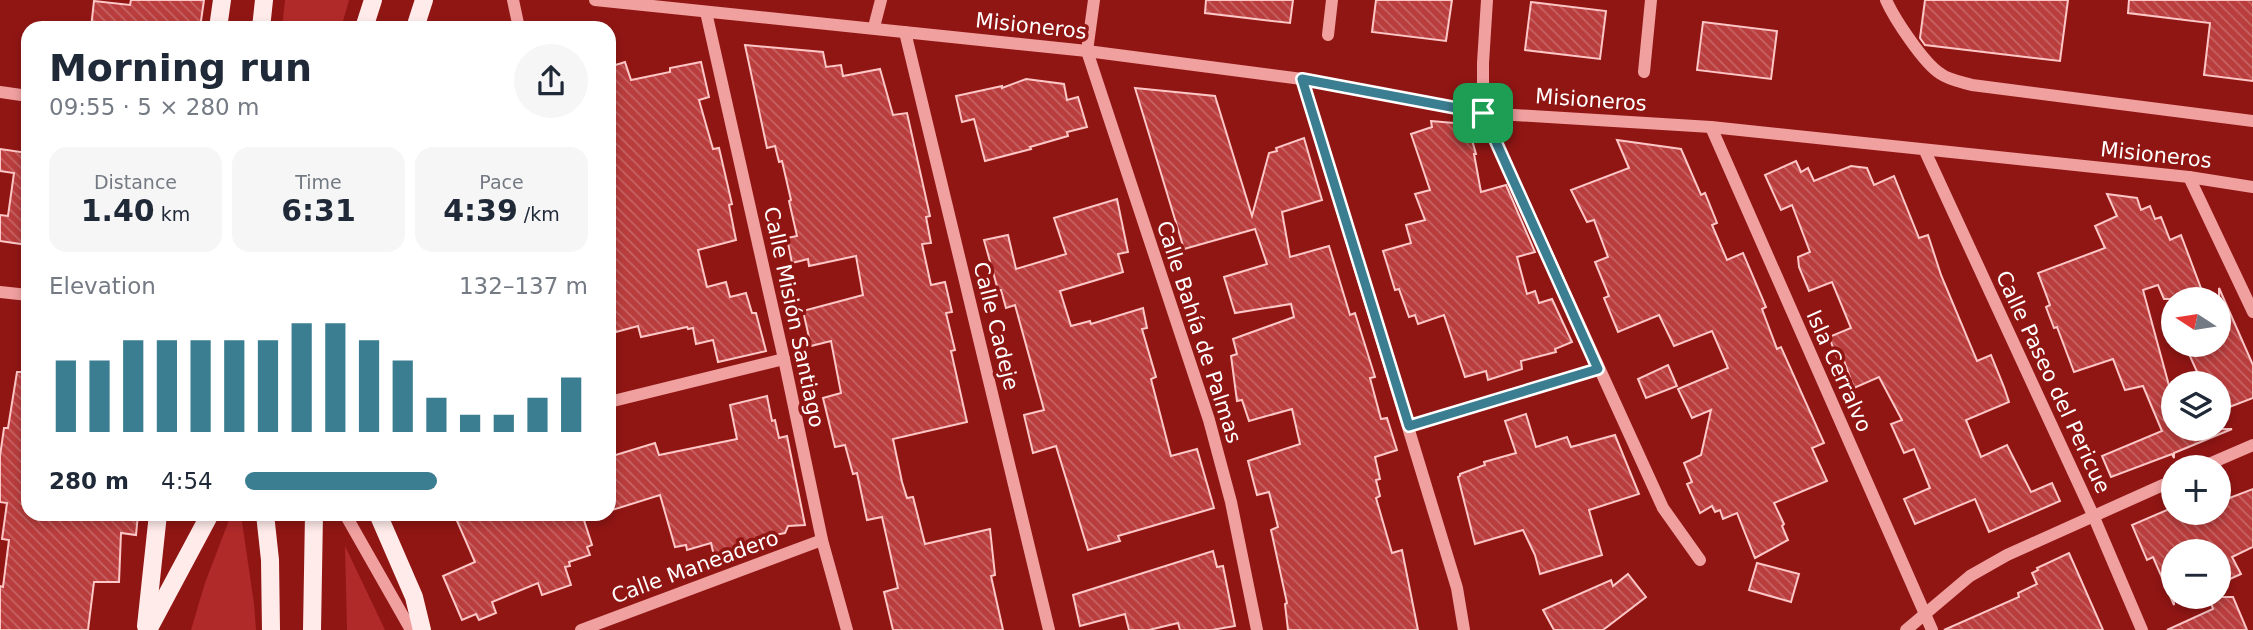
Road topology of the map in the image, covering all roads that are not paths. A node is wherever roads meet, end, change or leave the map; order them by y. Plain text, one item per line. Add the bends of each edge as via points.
1 (222, 0) edge
2 (264, 0) edge
3 (373, 0) edge
4 (424, 0) edge
5 (513, 0) edge
6 (595, 0) edge
7 (881, 0) edge
8 (1094, 0) edge
9 (1332, 0) edge
10 (1487, 0) edge
11 (1651, 0) edge
12 (1886, 0) edge
13 (706, 12) junction
14 (219, 21) edge
15 (262, 21) edge
16 (366, 21) edge
17 (417, 21) edge
18 (518, 21) edge
19 (874, 27) junction
20 (905, 32) junction
21 (1328, 35) dead end
22 (1087, 51) junction
23 (1644, 72) dead end
24 (1302, 79) junction
25 (0, 93) edge
26 (21, 95) edge
27 (1483, 113) junction
28 (2253, 121) edge
29 (1711, 127) junction
30 (1925, 151) junction
31 (2189, 177) junction
32 (2253, 187) edge
33 (0, 292) edge
34 (21, 294) edge
35 (2253, 312) edge
36 (785, 359) junction
37 (1598, 369) junction
38 (616, 400) edge
39 (1409, 426) junction
40 (2253, 445) edge
41 (2230, 455) edge
42 (2161, 486) edge
43 (2093, 515) junction
44 (157, 521) edge
45 (206, 521) edge
46 (266, 521) edge
47 (314, 521) edge
48 (349, 521) edge
49 (381, 521) edge
50 (822, 541) junction
51 (1700, 560) dead end
52 (1923, 613) junction
53 (147, 630) edge
54 (271, 630) edge
55 (312, 630) edge
56 (411, 630) edge
57 (422, 630) edge
58 (581, 630) edge
59 (847, 630) edge
60 (1049, 630) edge
61 (1258, 630) edge
62 (1464, 630) edge
63 (1906, 630) edge
64 (1932, 630) edge
65 (2141, 630) edge

1 - 14 main road
2 - 15 main road
3 - 16 main road
4 - 17 main road
5 - 18 street
6 - 13 street, Misioneros
7 - 19 street
8 - 22 street
9 - 21 street
10 - 27 street
11 - 23 street
12 - 28 street via 1917,49 1940,74 1972,85
13 - 19 street, Misioneros
13 - 36 street, Calle Misión Santiago
19 - 20 street, Misioneros
20 - 22 street, Misioneros
20 - 60 street, Calle Cadeje
22 - 24 street, Misioneros
22 - 61 street, Calle Bahía de Palmas via 1209,420
24 - 27 street, Misioneros
24 - 39 street
25 - 26 street
27 - 29 street, Misioneros
27 - 37 street
29 - 30 street, Misioneros
29 - 52 street, Isla Cerralvo
30 - 31 street, Misioneros
30 - 43 street, Calle Paseo del Pericue
31 - 32 street, Misioneros
31 - 35 street
33 - 34 street
36 - 38 street
36 - 50 street, Calle Misión Santiago
37 - 39 street
37 - 51 street via 1663,508
39 - 62 street via 1457,588
40 - 41 street
42 - 43 street
43 - 52 street via 1970,576
43 - 65 street, Calle Paseo del Pericue
44 - 53 main road
45 - 53 main road
46 - 54 main road
47 - 55 main road
48 - 56 street
49 - 57 main road via 414,597
50 - 58 street, Calle Maneadero
50 - 59 street, Calle Misión Santiago
52 - 63 street
52 - 64 street, Isla Cerralvo

